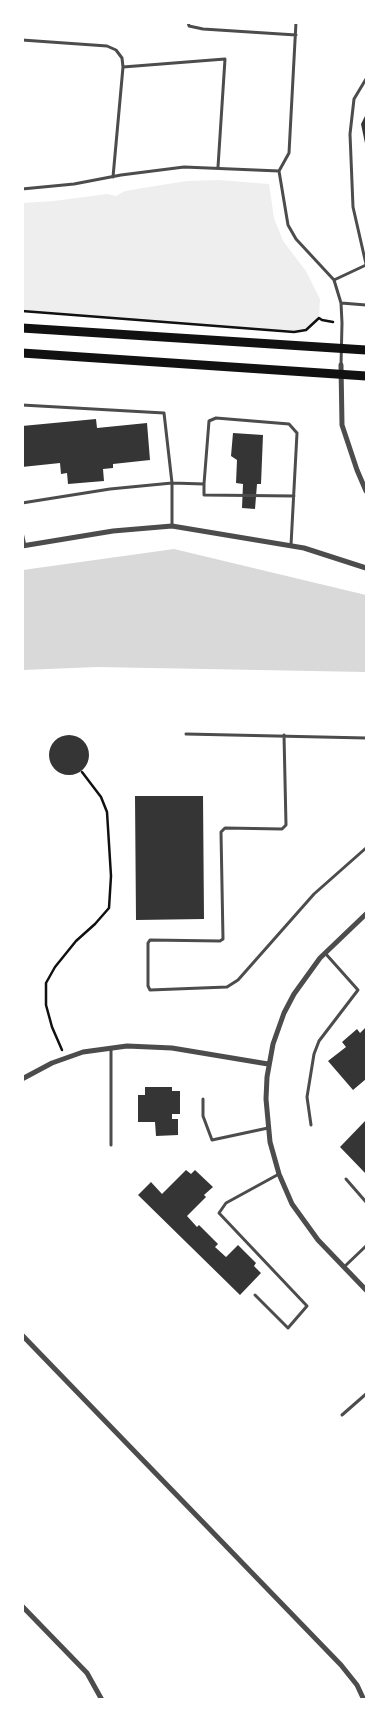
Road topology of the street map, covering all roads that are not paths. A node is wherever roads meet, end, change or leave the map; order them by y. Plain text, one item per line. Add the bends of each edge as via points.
1 (188, 22) edge
2 (296, 22) edge
3 (296, 35) junction
4 (22, 40) edge
5 (123, 67) junction
6 (366, 79) edge
7 (218, 167) junction
8 (279, 171) junction
9 (113, 177) junction
10 (22, 189) edge
11 (366, 265) edge
12 (334, 280) junction
13 (341, 303) junction
14 (366, 305) edge
15 (22, 328) edge
16 (341, 348) junction
17 (366, 350) edge
18 (22, 353) edge
19 (341, 370) junction
20 (366, 376) edge
21 (22, 405) edge
22 (172, 483) junction
23 (204, 484) junction
24 (366, 491) edge
25 (294, 496) junction
26 (22, 503) edge
27 (172, 526) junction
28 (22, 532) edge
29 (24, 546) edge
30 (291, 546) junction
31 (366, 568) edge
32 (186, 734) dead end
33 (284, 736) junction
34 (366, 738) edge
35 (366, 848) edge
36 (366, 914) edge
37 (325, 953) junction
38 (111, 1047) junction
39 (268, 1064) junction
40 (22, 1079) edge
41 (203, 1099) dead end
42 (311, 1125) dead end
43 (268, 1128) junction
44 (111, 1145) dead end
45 (279, 1174) junction
46 (346, 1179) dead end
47 (366, 1202) edge
48 (366, 1246) edge
49 (344, 1267) junction
50 (366, 1290) edge
51 (255, 1295) dead end
52 (22, 1335) edge
53 (366, 1394) edge
54 (342, 1415) dead end
55 (22, 1606) edge
56 (102, 1700) edge
57 (364, 1700) edge

1 - 3 lane via 189,26 203,29
2 - 3 lane
3 - 8 lane via 289,153
4 - 5 lane via 107,46 116,50 122,58
5 - 7 lane via 225,59
5 - 9 lane
6 - 11 lane via 354,100 350,134 353,207
7 - 8 lane
7 - 9 lane via 184,167
8 - 12 lane via 288,225 296,239
9 - 10 lane
11 - 12 lane
12 - 13 lane
13 - 14 lane
13 - 16 lane
15 - 16 main road
16 - 17 main road
16 - 19 lane
18 - 19 main road
19 - 20 main road
19 - 24 street via 342,425
21 - 22 lane via 164,413
22 - 23 lane
22 - 26 lane
22 - 27 lane
23 - 25 lane via 204,495
23 - 25 lane via 209,421 216,418 289,424 297,433
25 - 30 lane
27 - 29 street via 113,531
27 - 30 street
28 - 29 lane
30 - 31 street
32 - 33 lane
33 - 34 lane
33 - 35 lane via 286,825 282,829 225,828 220,832 223,939 150,940 150,990 227,987 238,980 314,894
36 - 37 street
37 - 39 street via 306,975 284,1013
37 - 42 lane via 358,990 319,1040 314,1054 307,1097
38 - 39 street via 164,1047
38 - 40 street via 65,1058
38 - 44 lane
39 - 43 street
41 - 43 lane via 204,1116 212,1140
43 - 45 street
45 - 49 street via 304,1222
45 - 51 lane via 226,1203 219,1214 307,1306 288,1328
46 - 47 lane
48 - 49 lane
49 - 50 street
52 - 57 street via 341,1665
53 - 54 lane
55 - 56 street via 86,1673

